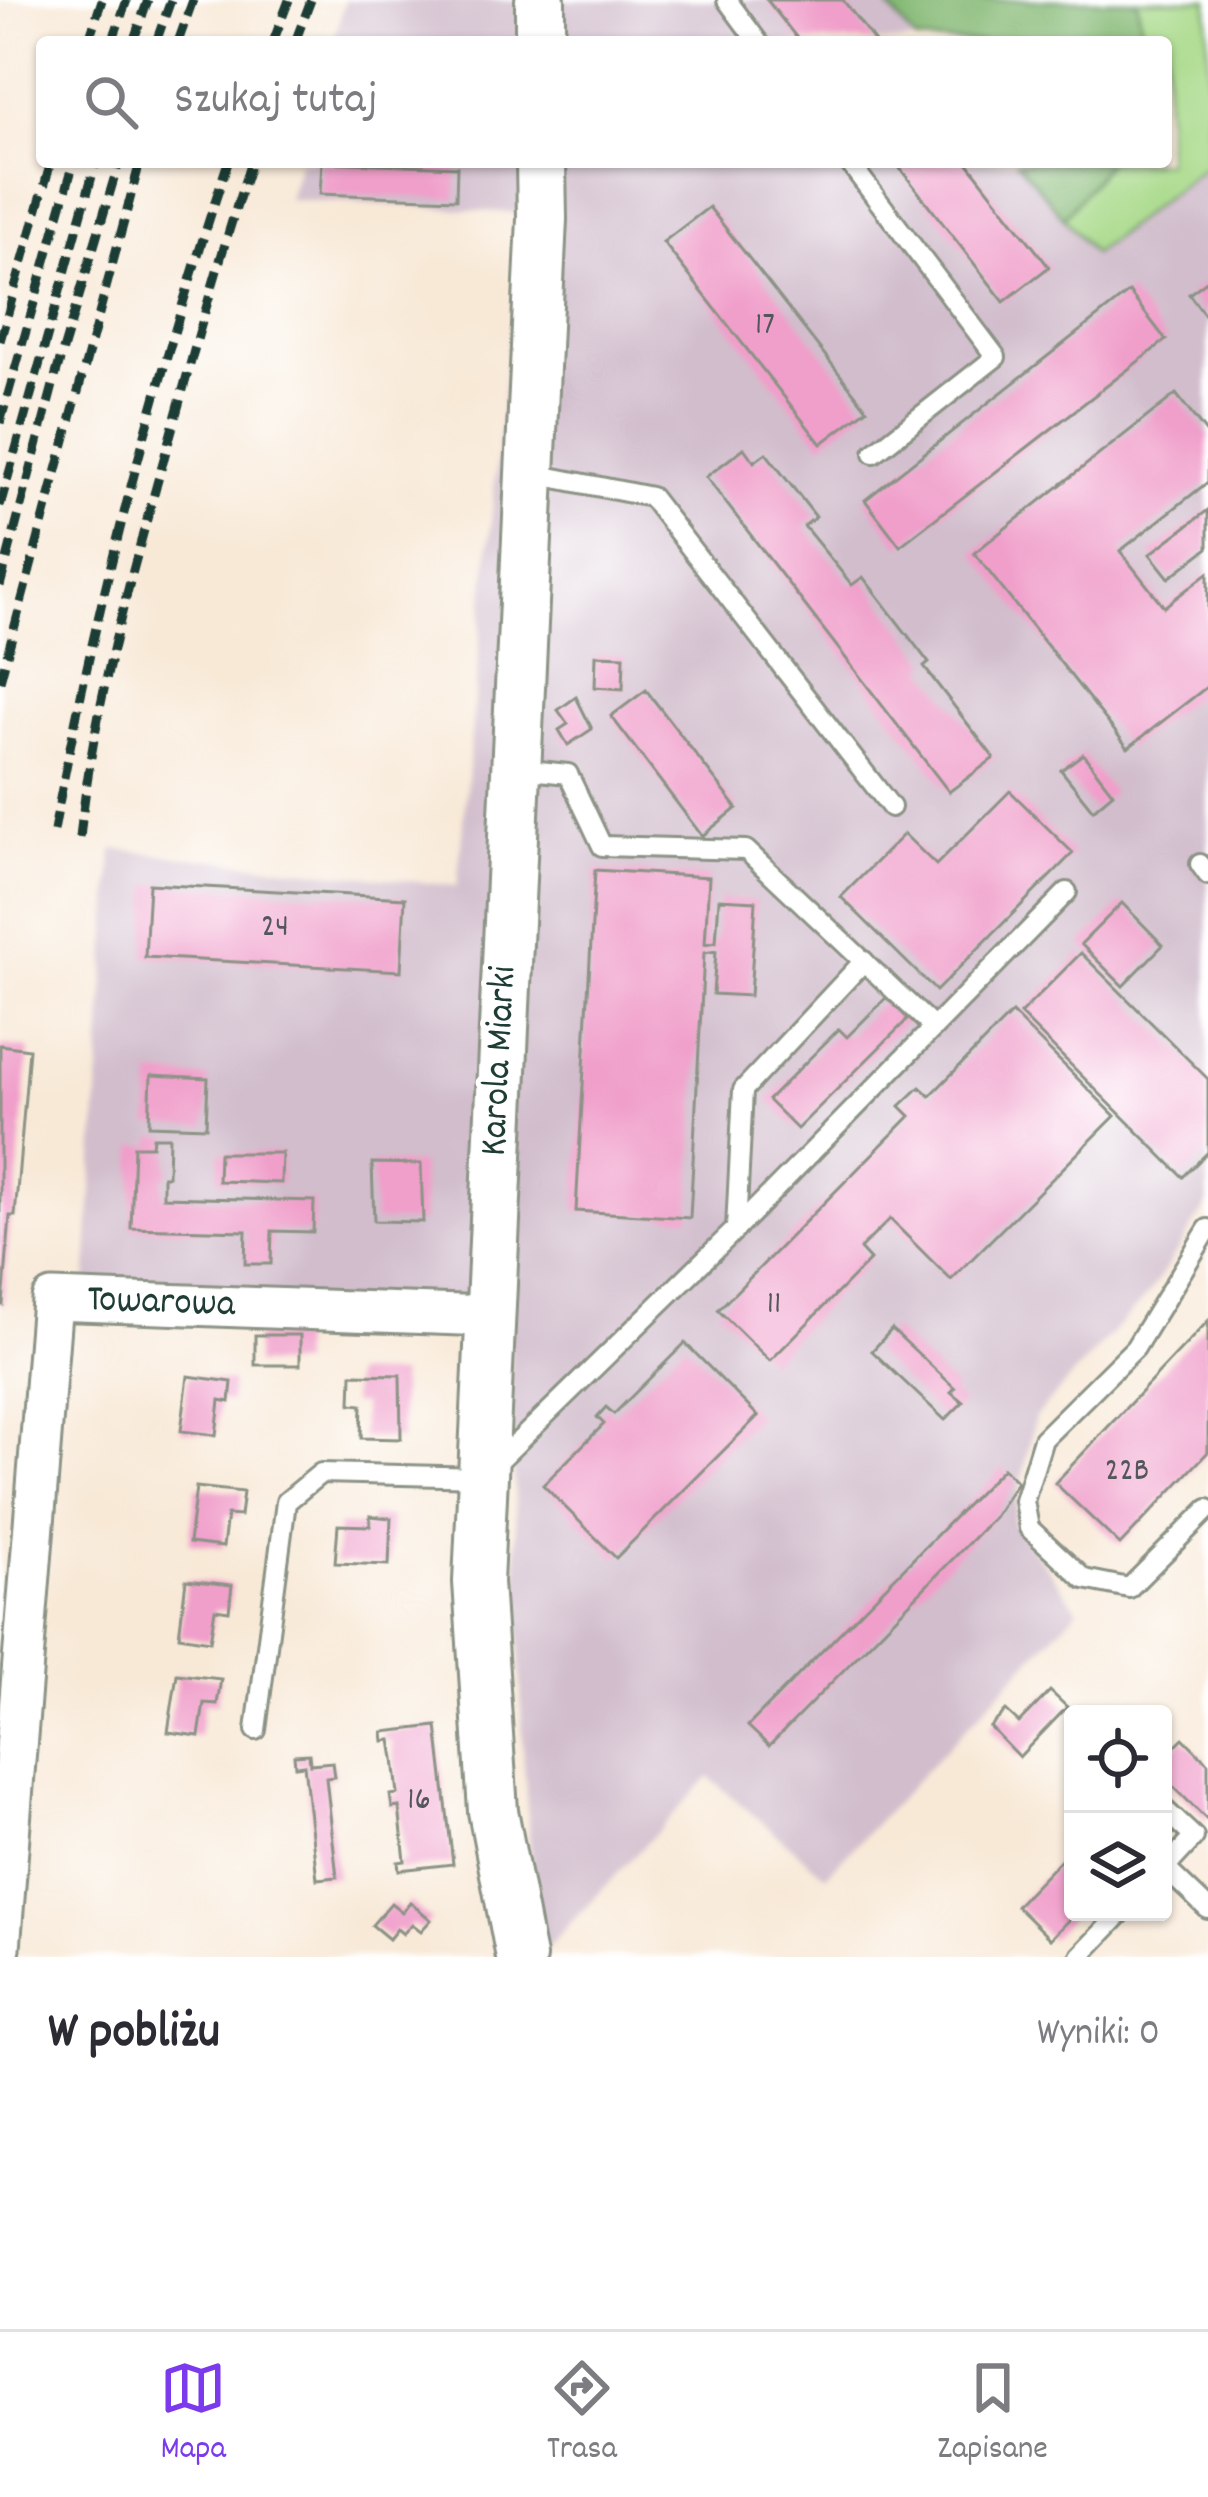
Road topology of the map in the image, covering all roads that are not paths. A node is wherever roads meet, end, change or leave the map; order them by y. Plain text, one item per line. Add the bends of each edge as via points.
1 (540, 0) edge
2 (727, 0) edge
3 (541, 36) edge
4 (754, 36) edge
5 (542, 168) edge
6 (854, 168) edge
7 (874, 453) dead end
8 (530, 473) junction
9 (515, 769) junction
10 (891, 807) dead end
11 (1067, 892) dead end
12 (864, 961) junction
13 (933, 1027) junction
14 (1208, 1228) edge
15 (736, 1229) junction
16 (489, 1316) junction
17 (482, 1477) junction
18 (1208, 1509) edge
19 (256, 1730) dead end
20 (1172, 1816) edge
21 (1172, 1860) edge
22 (1172, 1876) edge
23 (1208, 1909) edge
24 (1113, 1921) edge
25 (0, 1948) edge
26 (1080, 1956) edge
27 (521, 1957) edge

1 - 3 street
2 - 4 lane
5 - 8 street, Karola Miarki
6 - 7 lane via 996,357
8 - 9 street, Karola Miarki
8 - 10 lane via 651,497
9 - 12 lane via 568,774 602,846 746,850
9 - 16 street, Karola Miarki
11 - 13 lane
12 - 13 lane
12 - 15 lane via 743,1090
13 - 15 lane
14 - 18 lane via 1136,1348 1043,1439 1024,1501 1029,1528 1084,1579 1129,1588
15 - 17 lane
16 - 17 street, Karola Miarki
16 - 25 street, Towarowa via 52,1300
17 - 19 lane via 321,1474 286,1502
17 - 27 street, Karola Miarki via 478,1582 493,1811
20 - 21 lane via 1194,1837
22 - 23 lane
24 - 26 lane

